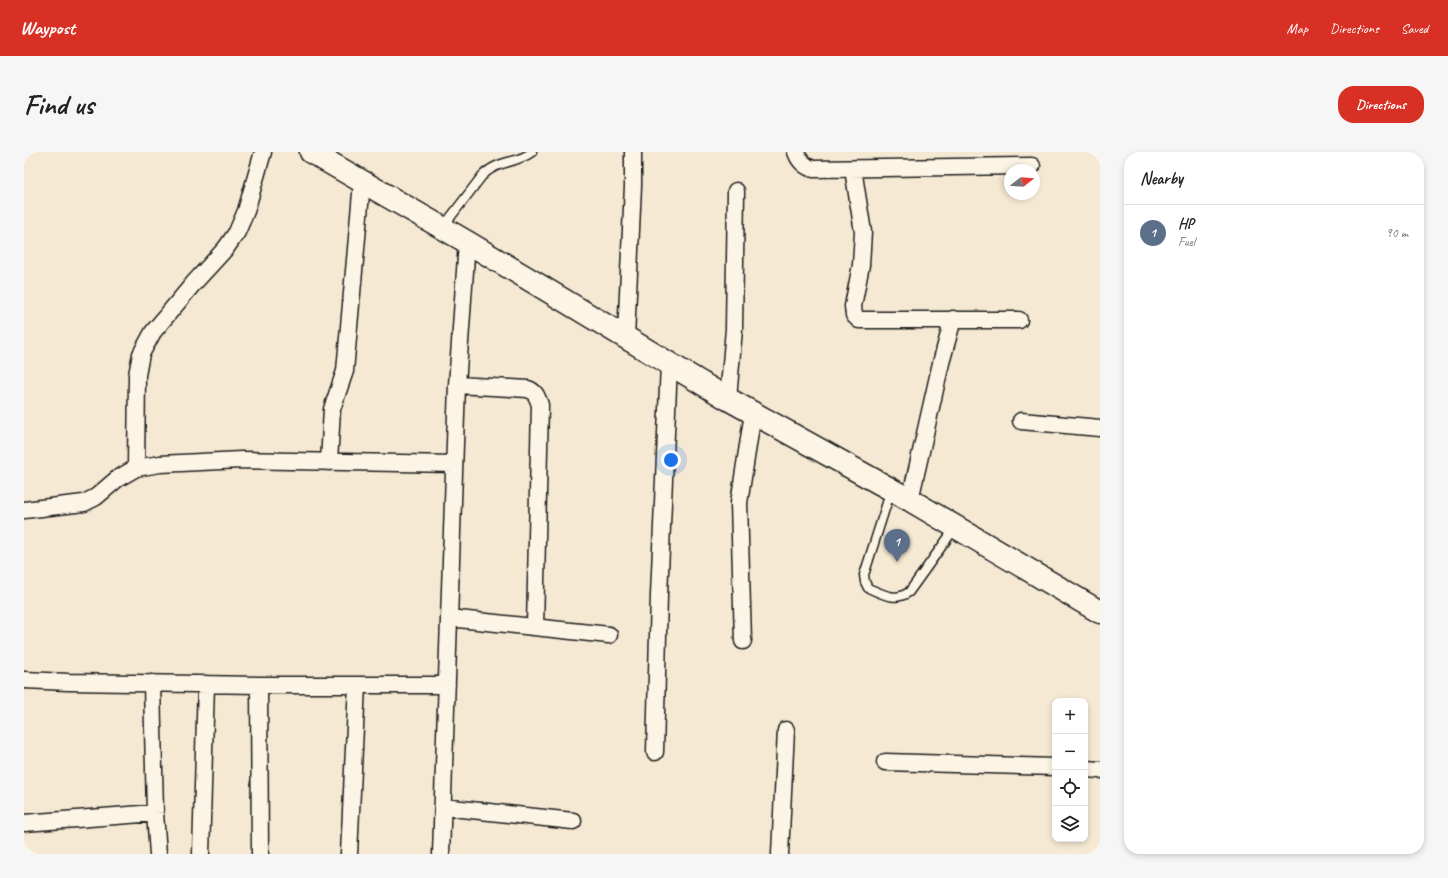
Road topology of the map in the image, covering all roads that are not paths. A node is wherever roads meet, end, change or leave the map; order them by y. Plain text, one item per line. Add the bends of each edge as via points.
1 (263, 152) edge
2 (532, 152) edge
3 (633, 152) edge
4 (796, 152) edge
5 (322, 155) edge
6 (1004, 166) edge
7 (853, 169) junction
8 (362, 182) junction
9 (736, 191) dead end
10 (442, 228) junction
11 (467, 242) junction
12 (953, 319) junction
13 (1020, 320) dead end
14 (626, 337) junction
15 (669, 364) junction
16 (457, 386) junction
17 (728, 399) junction
18 (753, 413) junction
19 (1020, 421) dead end
20 (1100, 428) edge
21 (329, 462) junction
22 (454, 464) junction
23 (136, 468) junction
24 (891, 490) junction
25 (910, 500) junction
26 (24, 510) edge
27 (956, 527) junction
28 (1100, 612) edge
29 (449, 618) junction
30 (535, 627) junction
31 (609, 635) dead end
32 (744, 641) dead end
33 (24, 680) edge
34 (152, 683) junction
35 (206, 684) junction
36 (259, 685) junction
37 (357, 685) junction
38 (447, 685) junction
39 (786, 730) dead end
40 (655, 752) dead end
41 (885, 762) dead end
42 (1052, 767) edge
43 (1088, 769) edge
44 (1100, 770) edge
45 (443, 807) junction
46 (155, 813) junction
47 (573, 822) dead end
48 (24, 823) edge
49 (158, 854) edge
50 (202, 854) edge
51 (260, 854) edge
52 (348, 854) edge
53 (442, 854) edge
54 (780, 854) edge

1 - 23 street via 246,211 237,232 154,332 141,354 137,375
2 - 10 lane via 489,169
3 - 14 street
4 - 7 street via 797,158 804,166 813,169
5 - 8 main road
6 - 7 street
7 - 12 street via 863,232 862,265 853,306 854,315 864,321
8 - 10 main road
8 - 21 street via 345,371 332,409
9 - 17 street via 734,329
10 - 11 main road
11 - 14 main road
11 - 16 street
12 - 13 street
12 - 25 street
14 - 15 main road
15 - 17 main road
15 - 40 street
16 - 22 street
16 - 30 street via 528,389 537,395 540,405
17 - 18 main road
18 - 24 main road
18 - 32 street via 739,503
19 - 20 street
21 - 22 street
21 - 23 street via 241,460 160,464
22 - 29 street
23 - 26 street via 84,503
24 - 25 main road
24 - 27 lane via 864,576 868,588 894,598 909,592
25 - 27 main road
27 - 28 main road
29 - 30 street
29 - 38 street
30 - 31 street
33 - 34 street
34 - 35 street
34 - 46 street
35 - 36 street
35 - 50 street
36 - 37 street
36 - 51 street
37 - 38 street
37 - 52 street
38 - 45 street
39 - 54 street
41 - 42 street
43 - 44 street
45 - 47 street
45 - 53 street
46 - 48 street
46 - 49 street

